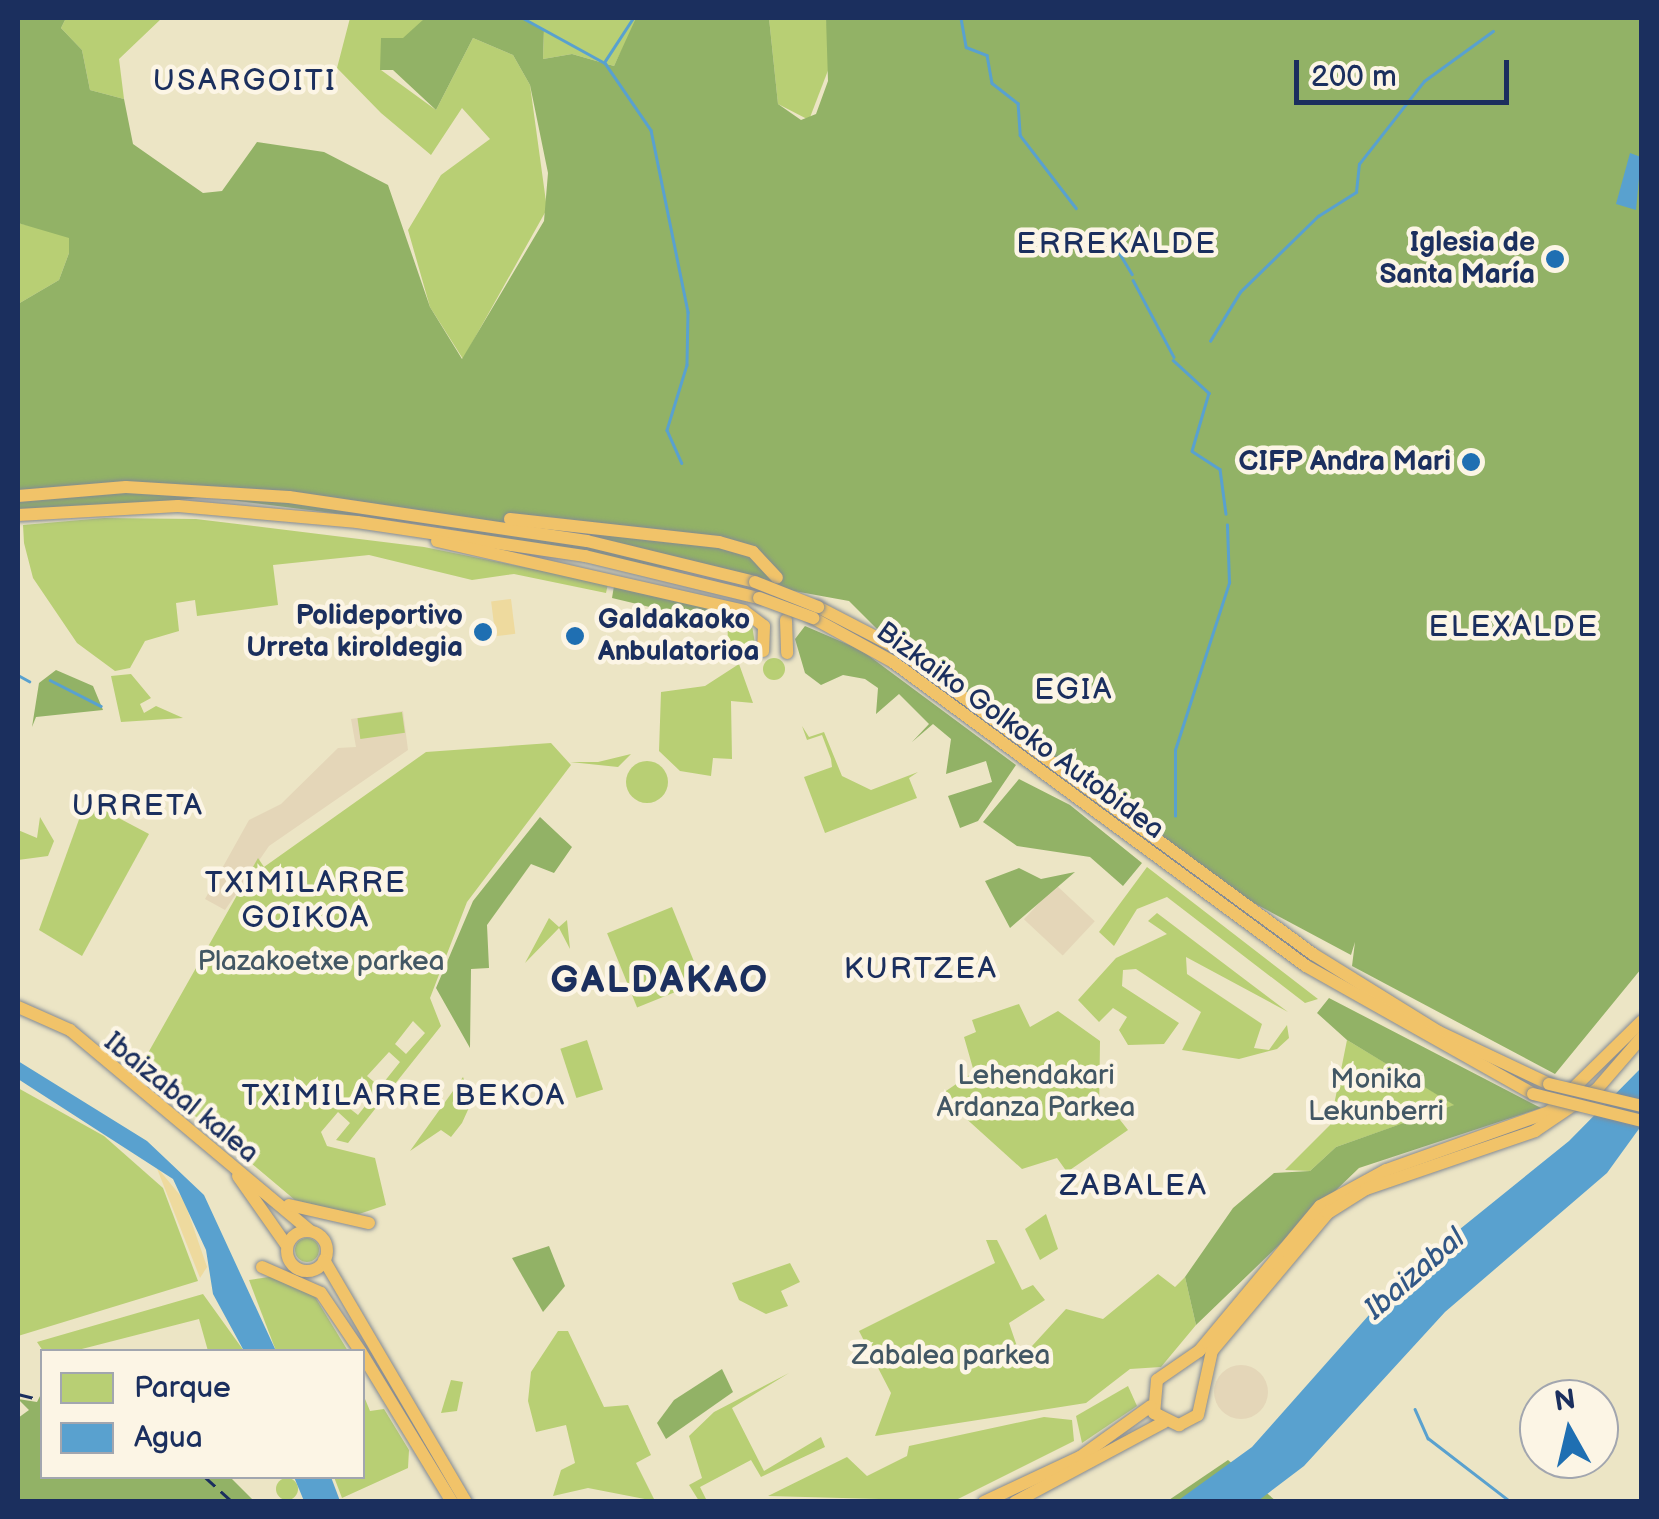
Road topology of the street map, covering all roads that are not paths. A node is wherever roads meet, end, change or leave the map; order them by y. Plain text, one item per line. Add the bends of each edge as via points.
1 (18, 496) edge
2 (368, 506) junction
3 (18, 515) edge
4 (357, 522) junction
5 (777, 578) dead end
6 (816, 612) junction
7 (786, 620) dead end
8 (764, 651) dead end
9 (787, 653) dead end
10 (18, 1007) edge
11 (18, 1016) edge
12 (1642, 1021) edge
13 (1642, 1037) edge
14 (1642, 1106) edge
15 (1642, 1121) edge
16 (281, 1200) junction
17 (369, 1223) dead end
18 (310, 1231) junction
19 (287, 1246) junction
20 (324, 1260) junction
21 (262, 1267) dead end
22 (306, 1270) junction
23 (359, 1349) edge
24 (359, 1349) edge
25 (365, 1359) edge
26 (1177, 1372) junction
27 (1201, 1387) junction
28 (1151, 1406) junction
29 (1164, 1422) junction
30 (452, 1502) edge
31 (466, 1502) edge
32 (984, 1502) edge
33 (1015, 1502) edge

1 - 2 highway, Bizkaiko Golkoko Autobidea via 172,488
2 - 5 highway via 719,542 752,552
2 - 6 highway, Bizkaiko Golkoko Autobidea, bridge via 586,541 755,582
3 - 4 highway, Bizkaiko Golkoko Autobidea via 178,506
4 - 6 highway, Bizkaiko Golkoko Autobidea, bridge via 584,556
4 - 8 highway via 744,611 764,626
6 - 14 highway, Bizkaiko Golkoko Autobidea, bridge via 895,647 1313,954 1440,1032 1548,1084
6 - 15 highway, Bizkaiko Golkoko Autobidea, bridge via 1306,966 1533,1094
7 - 9 highway
10 - 16 highway, Ibaizabal kalea via 70,1030
11 - 19 highway, Ibaizabal kalea via 64,1036 236,1174
12 - 26 highway via 1550,1112 1386,1170 1320,1206
13 - 27 highway via 1598,1089 1535,1131 1366,1189 1328,1212 1212,1351
16 - 17 highway
16 - 18 highway, Ibaizabal kalea
18 - 19 highway
18 - 20 highway via 323,1239
19 - 22 highway via 292,1264
20 - 22 highway
20 - 31 highway
21 - 24 highway via 321,1293
22 - 23 highway
25 - 30 highway
26 - 27 highway
26 - 28 highway via 1157,1380
27 - 29 highway via 1193,1420
28 - 29 highway
28 - 32 highway via 1080,1456
29 - 33 highway

